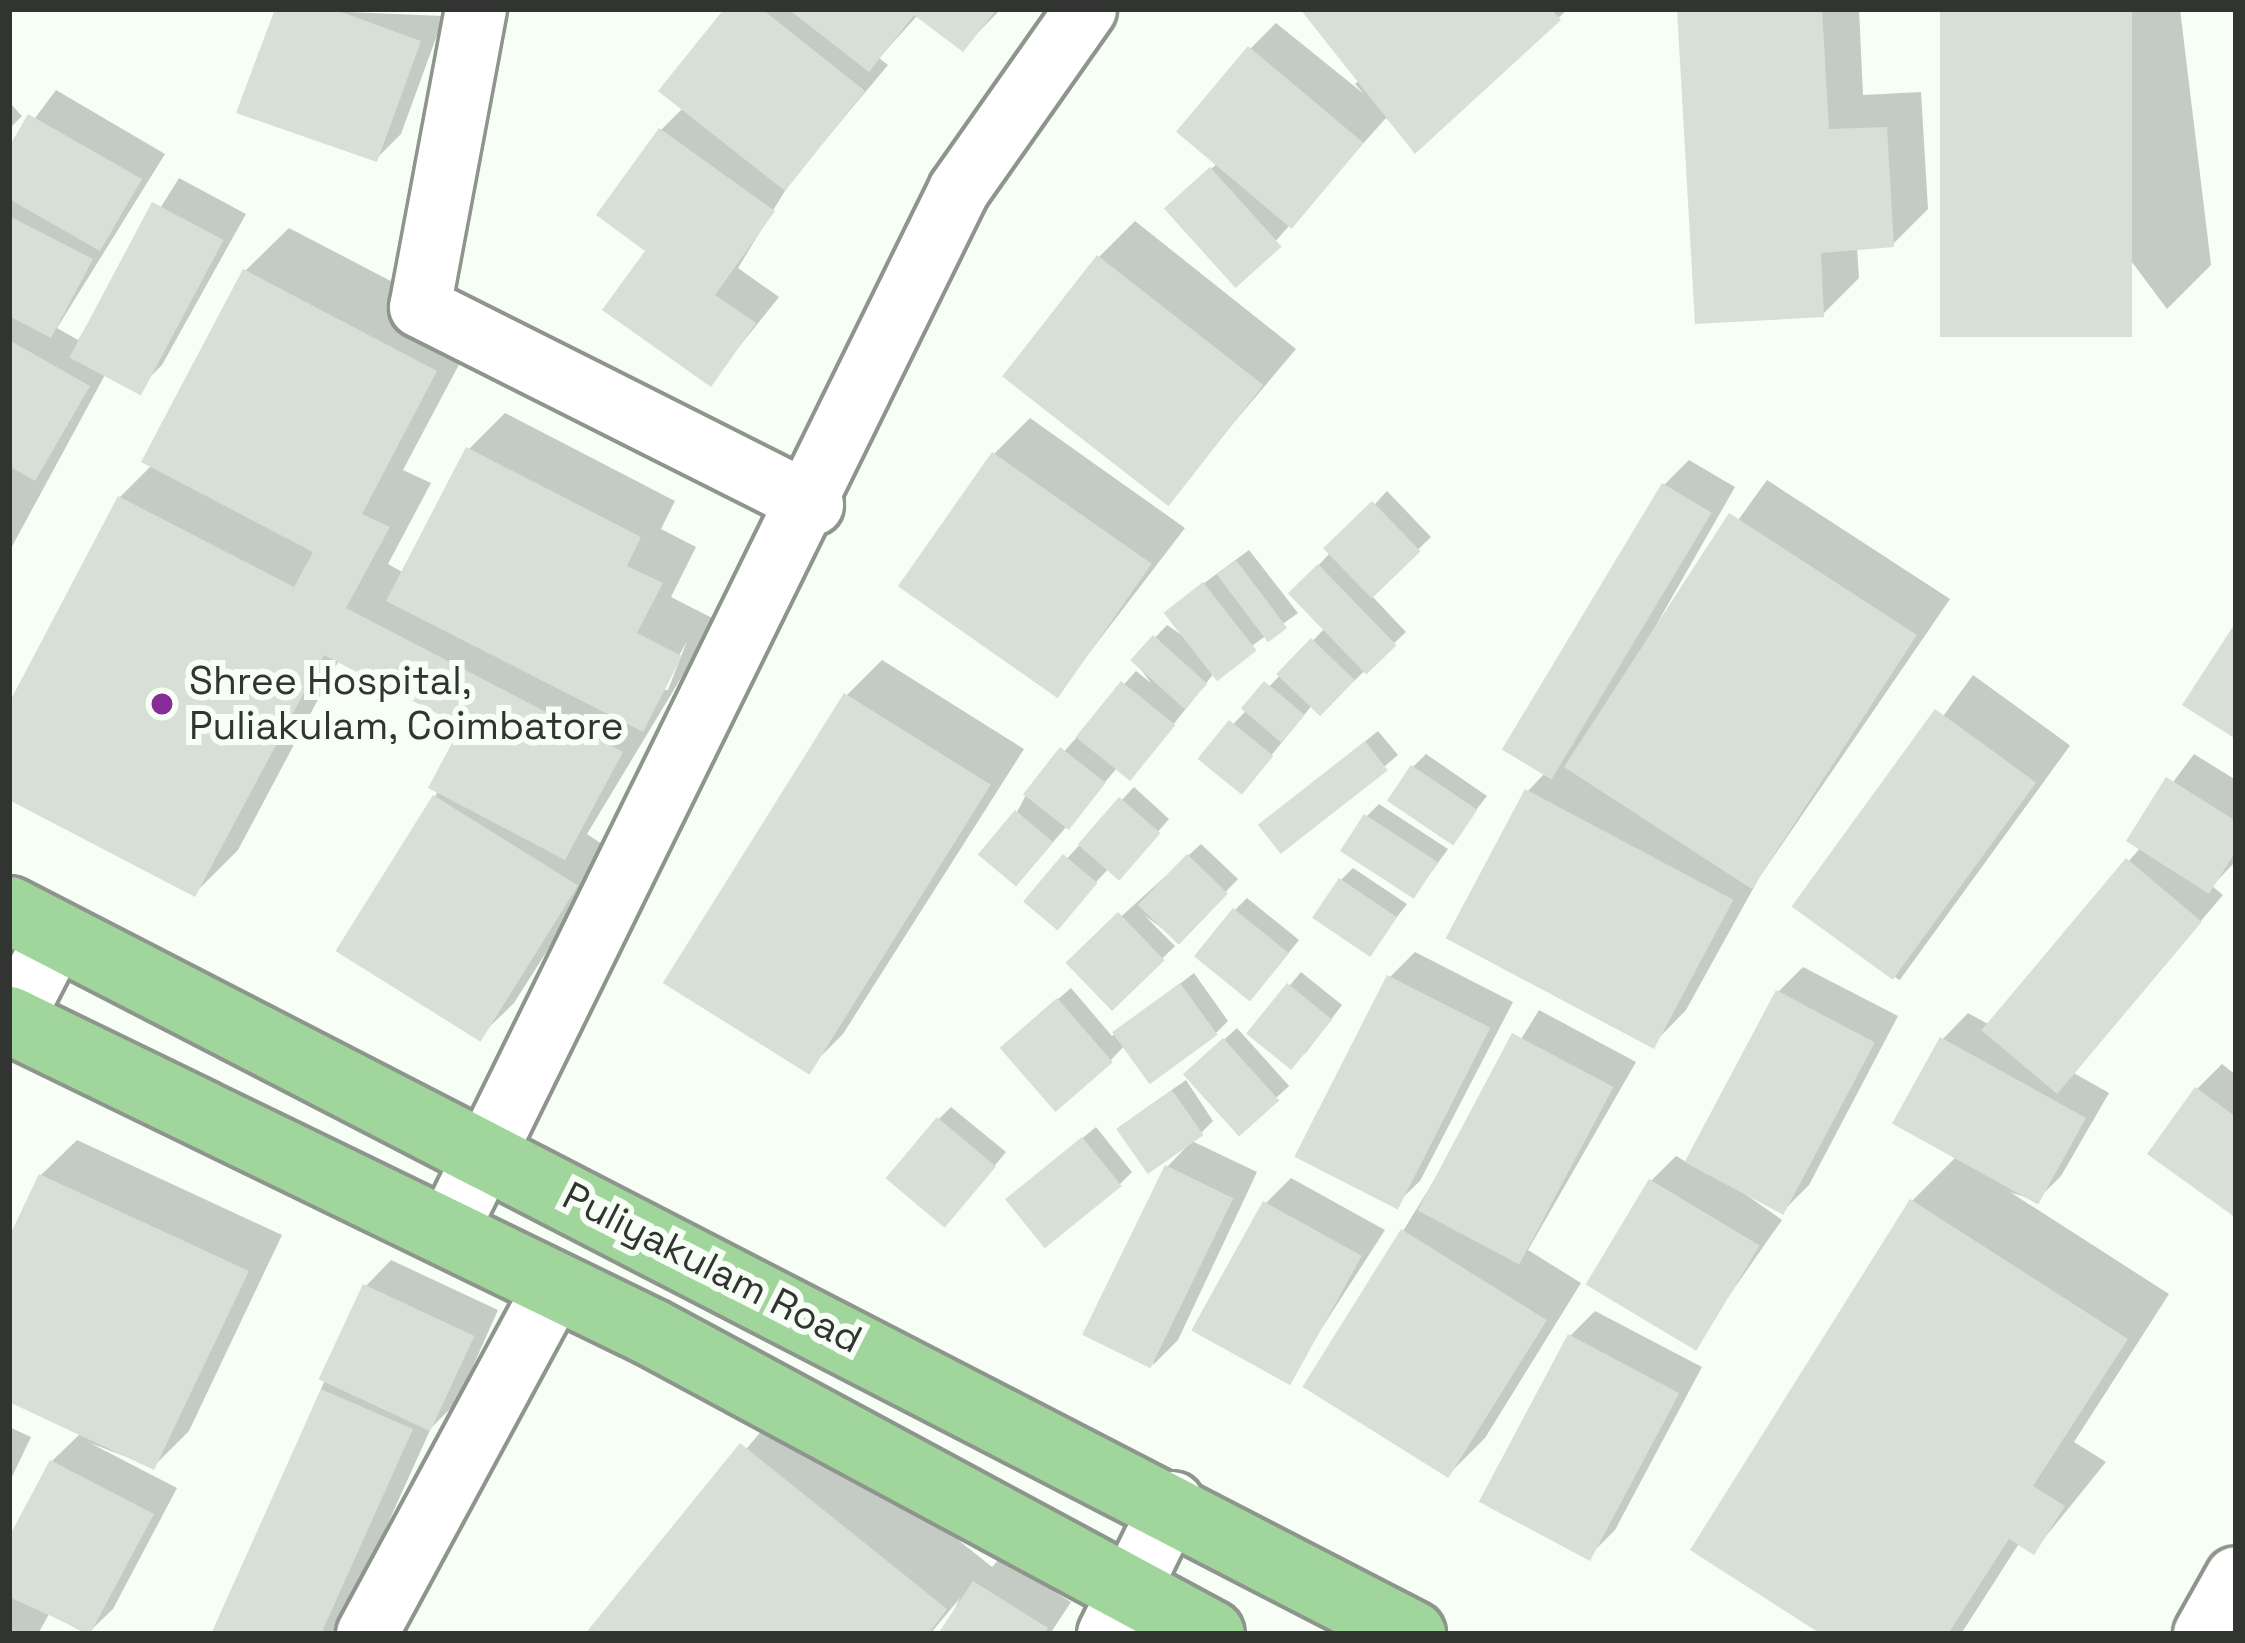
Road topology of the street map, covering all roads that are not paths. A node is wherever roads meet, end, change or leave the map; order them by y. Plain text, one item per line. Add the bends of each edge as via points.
1 (476, 9) edge
2 (1086, 9) edge
3 (813, 505) junction
4 (33, 922) edge
5 (10, 1022) edge
6 (486, 1153) junction
7 (446, 1234) junction
8 (555, 1286) junction
9 (1173, 1502) junction
10 (2236, 1577) edge
11 (1120, 1611) edge
12 (367, 1634) edge
13 (1211, 1634) edge
14 (1412, 1634) edge
15 (2204, 1634) edge

1 - 3 street via 420,307
2 - 3 street via 959,190
3 - 6 street
4 - 5 street
4 - 6 main road, Puliyakulam Road
5 - 7 main road
6 - 7 street
6 - 9 main road, Puliyakulam Road
7 - 8 main road
8 - 11 main road
8 - 12 street
9 - 11 street
9 - 14 main road, Puliyakulam Road
10 - 15 street
11 - 13 main road

